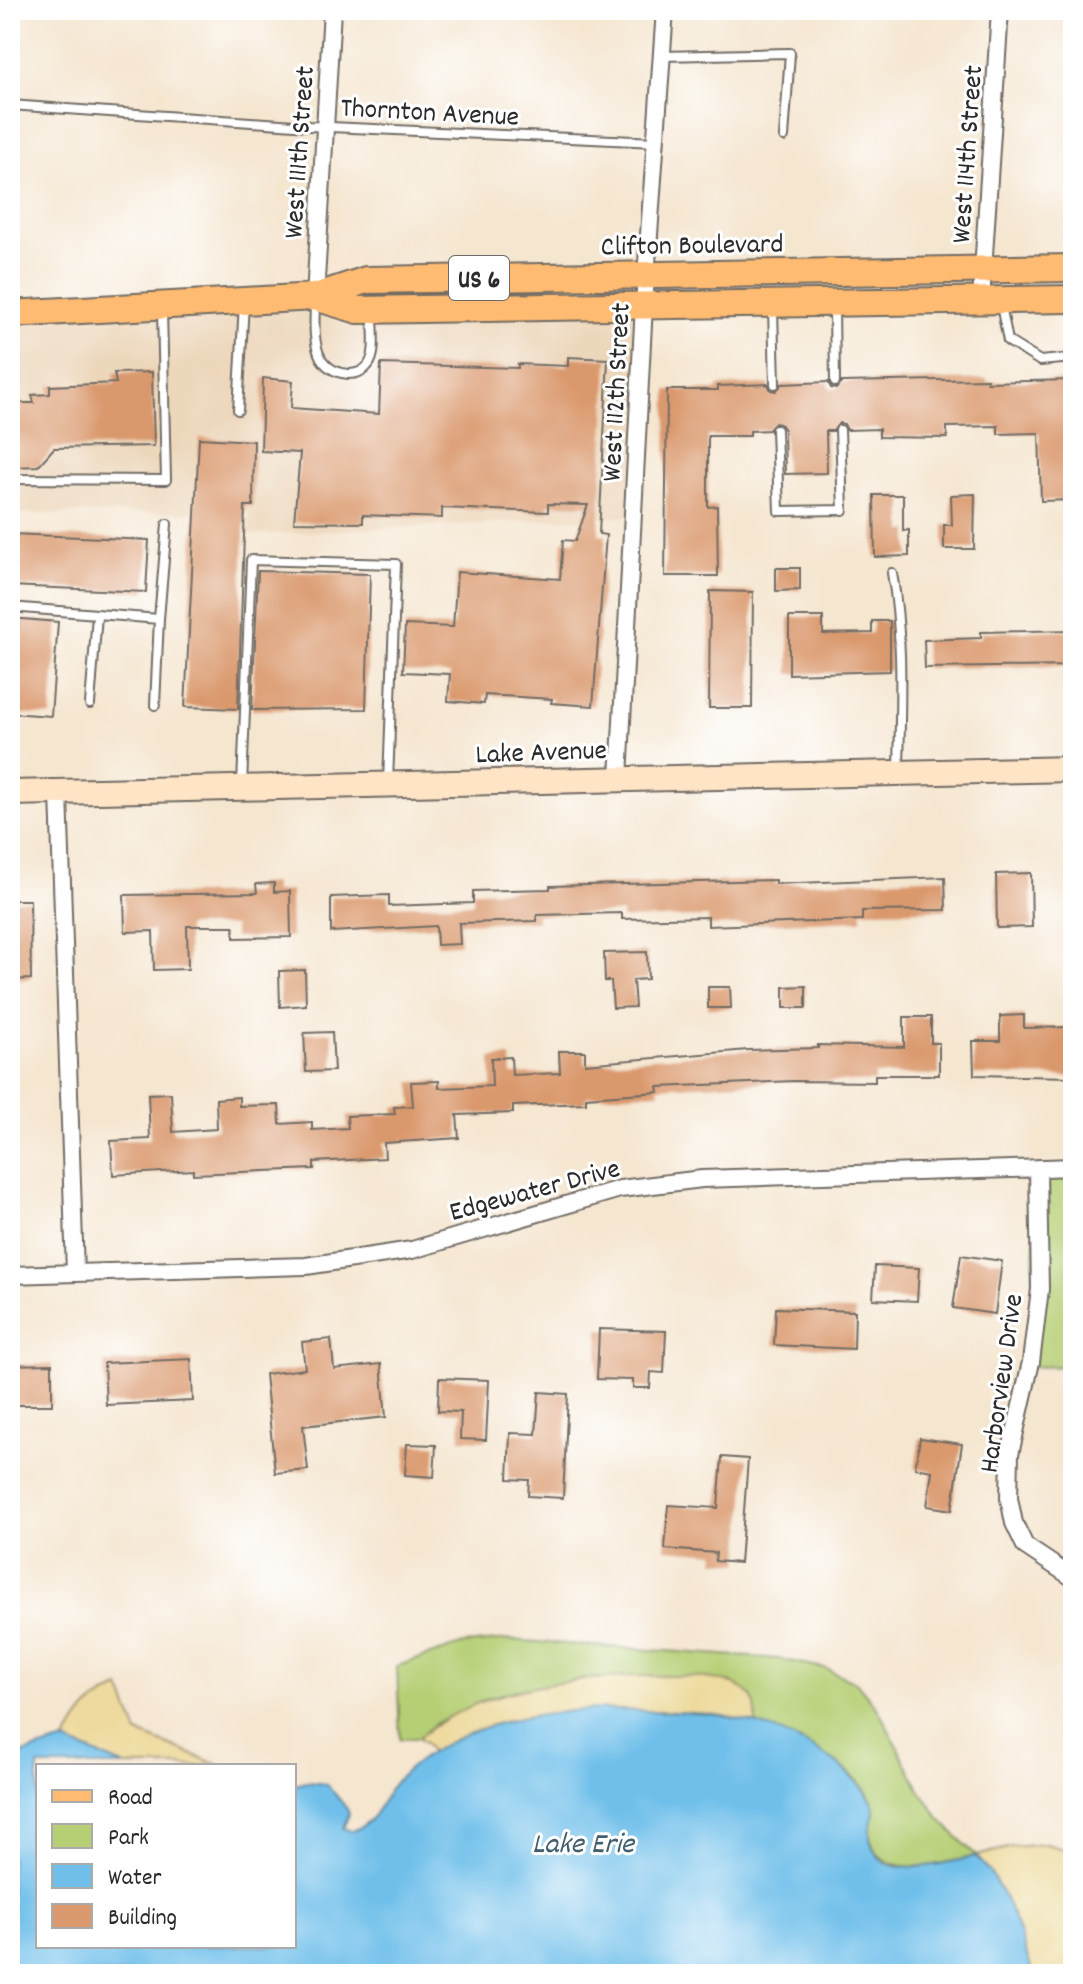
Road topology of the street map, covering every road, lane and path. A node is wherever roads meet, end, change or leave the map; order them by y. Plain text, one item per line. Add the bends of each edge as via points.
1 (332, 10) edge
2 (665, 10) edge
3 (1000, 10) edge
4 (662, 56) junction
5 (10, 105) edge
6 (324, 127) junction
7 (784, 137) dead end
8 (657, 142) junction
9 (1073, 268) edge
10 (983, 270) junction
11 (647, 275) junction
12 (315, 297) junction
13 (1073, 299) edge
14 (990, 300) junction
15 (244, 301) junction
16 (833, 303) junction
17 (773, 304) junction
18 (644, 305) junction
19 (162, 306) junction
20 (373, 310) junction
21 (10, 314) edge
22 (1073, 358) edge
23 (835, 382) dead end
24 (775, 384) dead end
25 (238, 410) dead end
26 (776, 430) dead end
27 (840, 430) dead end
28 (10, 479) edge
29 (167, 524) dead end
30 (892, 573) dead end
31 (10, 607) edge
32 (97, 615) junction
33 (159, 619) junction
34 (90, 704) dead end
35 (155, 705) dead end
36 (1073, 769) edge
37 (899, 772) junction
38 (619, 778) junction
39 (388, 784) junction
40 (242, 788) junction
41 (10, 793) edge
42 (59, 793) junction
43 (1073, 1167) edge
44 (1038, 1168) junction
45 (75, 1273) junction
46 (10, 1275) edge
47 (1073, 1578) edge

1 - 6 street, West 111th Street
2 - 4 street, West 112th Street
3 - 10 street, West 114th Street
4 - 7 lane via 790,53
4 - 8 street, West 112th Street
5 - 6 lane, Thornton Avenue
6 - 8 lane, Thornton Avenue
6 - 12 street, West 111th Street
8 - 11 street, West 112th Street
9 - 10 main road, Clifton Boulevard / US 6
10 - 11 main road, Clifton Boulevard / US 6
10 - 14 street, West 114th Street
11 - 12 main road, Clifton Boulevard / US 6 via 366,280
11 - 18 street, West 112th Street
12 - 15 main road, Clifton Boulevard / US 6
12 - 20 main road, Clifton Boulevard / US 6
12 - 20 lane via 320,356 341,375 356,374 369,365
13 - 14 main road, Clifton Boulevard / US 6
14 - 16 main road, Clifton Boulevard / US 6
14 - 22 lane via 1008,341 1040,361
15 - 19 main road, Clifton Boulevard / US 6
15 - 25 lane
16 - 17 main road, Clifton Boulevard / US 6
16 - 23 lane
17 - 18 main road, Clifton Boulevard / US 6
17 - 24 lane
18 - 20 main road, Clifton Boulevard / US 6
18 - 38 street, West 112th Street
19 - 21 main road, Clifton Boulevard / US 6
19 - 28 lane via 166,480
26 - 27 lane via 779,511 843,510
29 - 33 lane
30 - 37 lane via 899,613
31 - 32 lane
32 - 33 lane
32 - 34 lane
33 - 35 lane
36 - 37 street, Lake Avenue
37 - 38 street, Lake Avenue
38 - 39 street, Lake Avenue
39 - 40 street, Lake Avenue
39 - 40 lane via 396,564 251,560
40 - 42 street, Lake Avenue
41 - 42 street, Lake Avenue
42 - 45 street
43 - 44 street, Edgewater Drive
44 - 45 street, Edgewater Drive via 702,1179 620,1189 412,1250 322,1264
44 - 47 street, Harborview Drive via 1040,1289 1031,1362 1010,1454 1009,1498 1025,1546
45 - 46 street, Edgewater Drive

